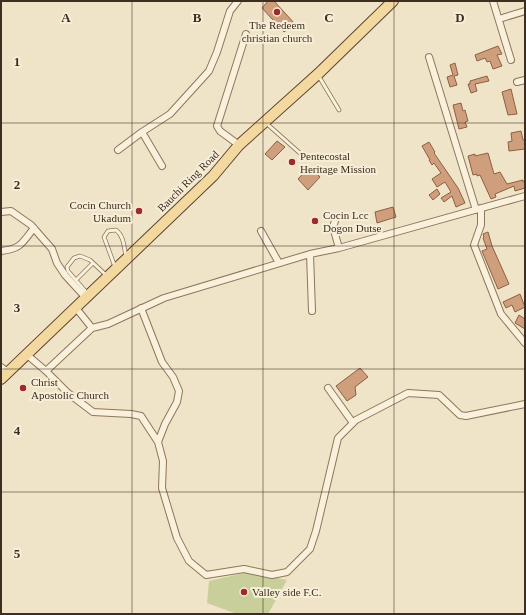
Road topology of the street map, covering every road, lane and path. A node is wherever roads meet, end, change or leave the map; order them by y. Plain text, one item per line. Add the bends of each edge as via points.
1 (238, 1) edge
2 (393, 1) edge
3 (493, 1) edge
4 (525, 11) edge
5 (499, 19) junction
6 (246, 34) dead end
7 (429, 57) dead end
8 (511, 60) dead end
9 (318, 74) junction
10 (525, 80) edge
11 (517, 82) dead end
12 (339, 110) dead end
13 (265, 122) junction
14 (142, 132) junction
15 (240, 145) junction
16 (118, 150) dead end
17 (302, 155) dead end
18 (162, 166) dead end
19 (525, 196) edge
20 (479, 209) junction
21 (1, 212) edge
22 (335, 221) dead end
23 (34, 228) junction
24 (261, 231) dead end
25 (339, 248) junction
26 (1, 251) edge
27 (310, 254) junction
28 (127, 258) junction
29 (93, 263) junction
30 (279, 263) junction
31 (116, 269) junction
32 (108, 277) junction
33 (76, 280) junction
34 (88, 297) junction
35 (76, 308) junction
36 (142, 308) junction
37 (312, 311) dead end
38 (92, 328) junction
39 (525, 343) edge
40 (26, 354) junction
41 (46, 371) junction
42 (3, 373) edge
43 (328, 388) dead end
44 (525, 404) edge
45 (353, 423) junction
46 (158, 442) junction

1 - 14 street via 230,11 209,71 170,114
2 - 9 main road, Bauchi Ring Road
3 - 5 street
4 - 5 street
5 - 8 street
6 - 15 street via 217,126
7 - 20 street
9 - 12 lane
9 - 13 main road, Bauchi Ring Road
10 - 11 street
13 - 15 main road, Bauchi Ring Road
13 - 17 lane
14 - 16 street
14 - 18 street
15 - 28 main road, Bauchi Ring Road via 212,176
19 - 20 street
20 - 25 street
20 - 39 street via 481,225 474,245 501,314
21 - 23 street via 11,211
22 - 25 street via 333,227
23 - 26 street via 21,246
23 - 34 street via 52,249 57,264 65,276
24 - 30 street
25 - 27 street
27 - 30 street
27 - 37 street
28 - 31 main road, Bauchi Ring Road
28 - 31 lane via 120,233 116,230 108,231 104,237
29 - 32 lane
29 - 33 lane
29 - 33 lane via 80,256 74,258 67,267
30 - 36 street via 164,298
31 - 32 main road, Bauchi Ring Road
32 - 34 main road, Bauchi Ring Road
33 - 34 lane
34 - 35 main road, Bauchi Ring Road
35 - 38 street
35 - 40 main road, Bauchi Ring Road
36 - 38 street via 108,324
36 - 46 street via 162,362 180,391
38 - 41 street
40 - 41 street
40 - 42 main road, Bauchi Ring Road
41 - 46 street via 68,393 93,412 141,416
43 - 45 street
44 - 45 street via 466,416 460,415 438,395 408,393
45 - 46 street via 338,438 310,549 287,572 272,575 244,569 206,575 189,561 177,538 162,488 163,461

